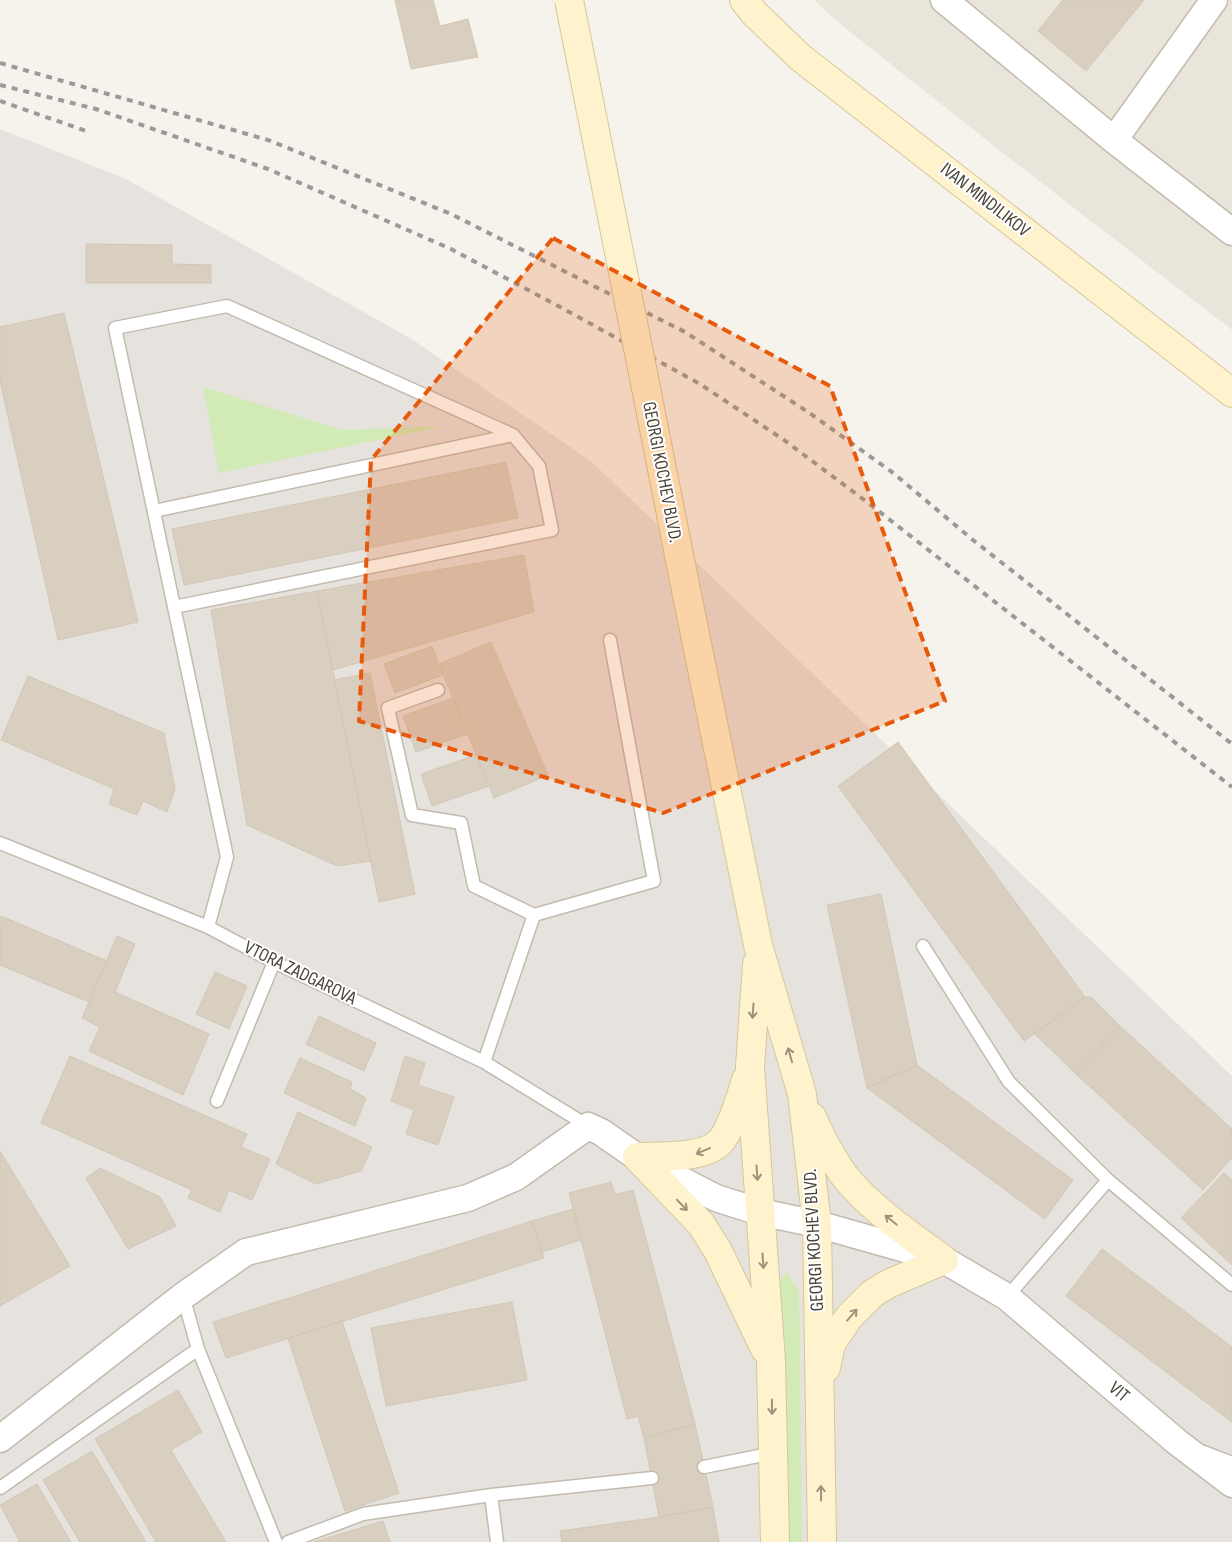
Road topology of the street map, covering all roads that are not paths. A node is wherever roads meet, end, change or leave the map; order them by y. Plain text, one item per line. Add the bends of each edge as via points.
1 (569, 0) edge
2 (744, 0) edge
3 (944, 0) edge
4 (1214, 0) edge
5 (1114, 140) junction
6 (1232, 232) edge
7 (1232, 393) edge
8 (513, 435) junction
9 (154, 511) junction
10 (174, 607) junction
11 (610, 640) dead end
12 (438, 690) dead end
13 (0, 843) edge
14 (534, 915) junction
15 (208, 927) junction
16 (758, 945) junction
17 (923, 946) dead end
18 (274, 962) junction
19 (484, 1062) junction
20 (750, 1067) junction
21 (802, 1094) junction
22 (217, 1101) dead end
23 (588, 1126) junction
24 (636, 1157) junction
25 (1108, 1180) junction
26 (760, 1212) junction
27 (817, 1224) junction
28 (944, 1260) junction
29 (1232, 1285) edge
30 (183, 1296) junction
31 (1007, 1297) junction
32 (198, 1348) junction
33 (771, 1361) junction
34 (820, 1391) junction
35 (0, 1439) edge
36 (1178, 1442) junction
37 (773, 1454) junction
38 (1232, 1463) edge
39 (704, 1467) dead end
40 (652, 1478) dead end
41 (1232, 1484) edge
42 (0, 1488) edge
43 (491, 1495) junction
44 (276, 1542) edge
45 (288, 1542) edge
46 (497, 1542) edge
47 (775, 1542) edge
48 (822, 1542) edge

1 - 16 main road, GEORGI KOCHEV BLVD., bridge
2 - 7 main road, IVAN MINDILIKOV via 802,58
3 - 5 street
4 - 5 street
5 - 6 street
8 - 9 lane
8 - 9 lane via 227,306 115,328
8 - 10 lane via 539,466 552,530
9 - 10 lane
10 - 15 lane via 227,857
11 - 14 lane via 654,880
12 - 14 lane via 388,708 412,815 461,823 474,886
13 - 15 lane, VTORA ZADGAROVA
14 - 19 lane
15 - 18 lane, VTORA ZADGAROVA
16 -> 20 main road, GEORGI KOCHEV BLVD.
21 -> 16 main road, GEORGI KOCHEV BLVD.
17 - 25 lane via 1010,1082
18 - 19 lane, VTORA ZADGAROVA
18 - 22 lane
19 - 23 lane, VTORA ZADGAROVA
20 -> 24 main road via 732,1122 718,1144 697,1154
20 -> 26 main road, GEORGI KOCHEV BLVD.
21 - 27 main road, GEORGI KOCHEV BLVD.
28 -> 21 main road via 864,1197 842,1173 822,1140
23 - 24 street
23 - 30 street via 516,1177 468,1198 246,1252
24 - 26 street via 716,1198
24 -> 33 main road via 701,1224 718,1251
25 - 29 lane
25 - 31 lane
26 - 27 street
26 -> 33 main road, GEORGI KOCHEV BLVD.
27 - 28 street
27 - 34 main road, GEORGI KOCHEV BLVD.
28 - 31 street, VIT
34 -> 28 main road via 831,1344 849,1317 872,1294 888,1284
30 - 32 lane
30 - 35 street
31 - 36 street, VIT
32 - 42 lane
32 - 44 lane
33 -> 37 main road, GEORGI KOCHEV BLVD.
48 -> 34 main road, GEORGI KOCHEV BLVD.
36 - 38 lane
36 - 41 street, VIT
37 - 39 lane
37 - 47 main road, GEORGI KOCHEV BLVD.
40 - 43 lane
43 - 45 lane via 363,1514
43 - 46 lane

